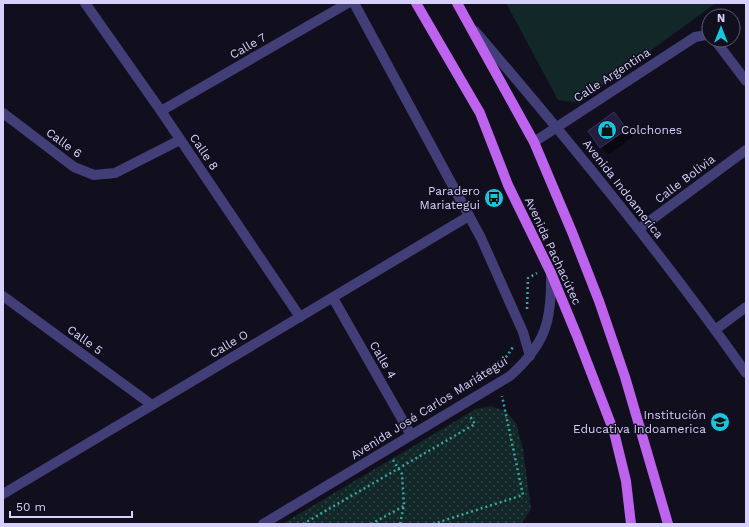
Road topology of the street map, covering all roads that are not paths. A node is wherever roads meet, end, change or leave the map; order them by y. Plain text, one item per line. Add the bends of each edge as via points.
1 (85, 3) edge
2 (348, 3) edge
3 (354, 3) edge
4 (417, 3) edge
5 (457, 3) edge
6 (472, 27) junction
7 (701, 37) edge
8 (719, 48) edge
9 (746, 81) edge
10 (161, 111) junction
11 (3, 113) edge
12 (557, 127) junction
13 (180, 140) junction
14 (534, 142) junction
15 (746, 150) edge
16 (469, 216) junction
17 (639, 229) junction
18 (551, 273) junction
19 (3, 296) edge
20 (333, 298) junction
21 (746, 307) edge
22 (300, 317) junction
23 (715, 330) junction
24 (530, 356) junction
25 (746, 373) edge
26 (152, 405) junction
27 (411, 435) junction
28 (3, 494) edge
29 (263, 524) edge
30 (631, 524) edge
31 (668, 524) edge

1 - 10 street, Calle 8
2 - 10 street, Calle 7
3 - 16 street
4 - 18 main road, Avenida Pachacútec via 480,113 508,184
5 - 6 main road, Avenida Pachacútec
6 - 12 street, Avenida Indoamerica
6 - 14 main road, Avenida Pachacútec
7 - 12 street, Calle Argentina via 695,37
8 - 9 street
10 - 13 street, Calle 8
11 - 13 street, Calle 6 via 74,167 94,175 115,173
12 - 14 street, Calle Argentina
12 - 17 street, Avenida Indoamerica
13 - 22 street, Calle 8
14 - 31 main road, Avenida Pachacútec via 599,301 625,377
15 - 17 street, Calle Bolivia
16 - 20 street, Calle O
16 - 24 street via 504,286
17 - 23 street, Avenida Indoamerica
18 - 24 street, Avenida José Carlos Mariátegui via 549,315 543,333
18 - 30 main road, Avenida Pachacútec via 614,432 626,481
19 - 26 street, Calle 5
20 - 22 street, Calle O
20 - 27 street, Calle 4
21 - 23 street
22 - 26 street, Calle O
23 - 25 street, Avenida Indoamerica
24 - 27 street, Avenida José Carlos Mariátegui via 510,376
26 - 28 street, Calle O
27 - 29 street, Avenida José Carlos Mariátegui

